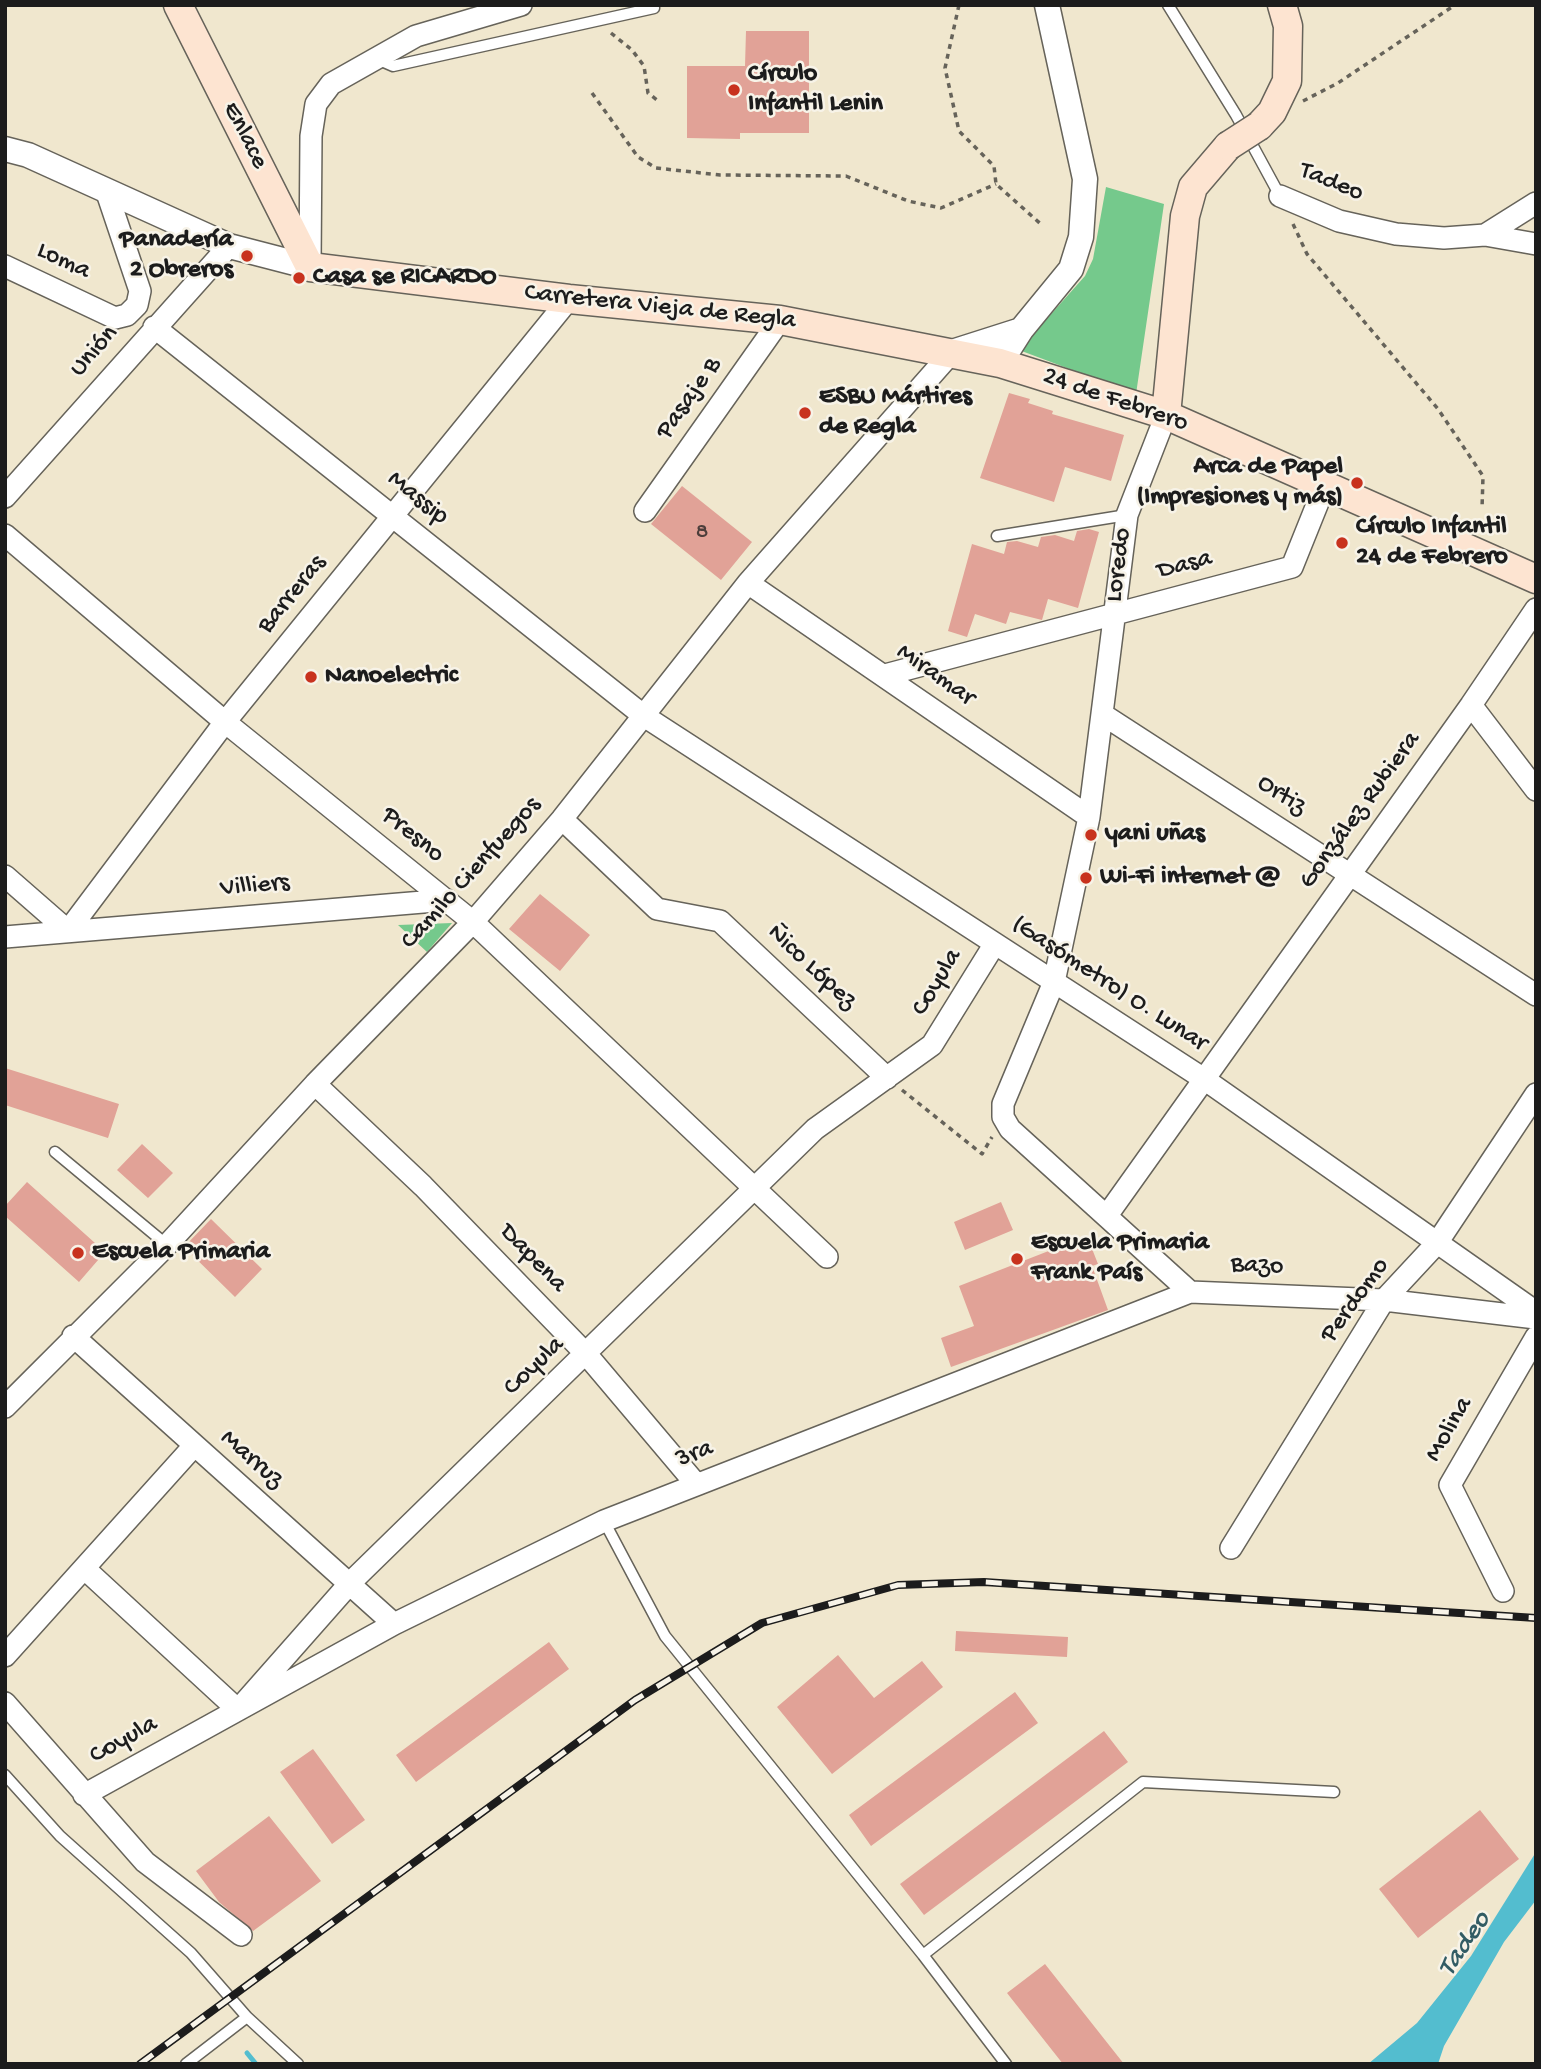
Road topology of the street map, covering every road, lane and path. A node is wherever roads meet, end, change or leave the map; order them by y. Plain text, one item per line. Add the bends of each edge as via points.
1 (177, 5) edge
2 (521, 5) edge
3 (959, 5) edge
4 (1047, 5) edge
5 (1168, 5) edge
6 (1282, 5) edge
7 (1455, 5) edge
8 (654, 8) dead end
9 (603, 19) junction
10 (375, 58) junction
11 (592, 93) dead end
12 (657, 100) dead end
13 (1276, 104) junction
14 (5, 149) edge
15 (996, 184) junction
16 (106, 190) junction
17 (1280, 196) junction
18 (1536, 203) edge
19 (1043, 226) dead end
20 (1485, 236) junction
21 (1536, 244) edge
22 (229, 246) junction
23 (5, 266) edge
24 (310, 267) junction
25 (569, 299) junction
26 (780, 320) junction
27 (154, 327) junction
28 (1021, 330) junction
29 (952, 352) junction
30 (1000, 363) junction
31 (1166, 415) junction
32 (1325, 485) junction
33 (5, 497) edge
34 (1482, 509) dead end
35 (645, 511) dead end
36 (1126, 515) junction
37 (393, 516) junction
38 (5, 535) edge
39 (996, 536) dead end
40 (1536, 579) edge
41 (748, 583) junction
42 (1536, 610) edge
43 (1114, 614) junction
44 (885, 675) junction
45 (1471, 705) junction
46 (1102, 713) junction
47 (644, 716) junction
48 (225, 722) junction
49 (1536, 790) edge
50 (1089, 817) junction
51 (562, 819) junction
52 (1350, 874) junction
53 (5, 876) edge
54 (446, 900) junction
55 (473, 922) junction
56 (68, 931) junction
57 (5, 937) edge
58 (994, 945) junction
59 (1054, 982) junction
60 (1536, 995) edge
61 (887, 1078) junction
62 (1204, 1079) junction
63 (315, 1084) junction
64 (1536, 1094) edge
65 (1003, 1117) junction
66 (55, 1152) dead end
67 (754, 1187) junction
68 (1108, 1214) junction
69 (1437, 1243) junction
70 (167, 1245) junction
71 (827, 1257) dead end
72 (1190, 1292) junction
73 (1384, 1300) junction
74 (1536, 1312) edge
75 (1536, 1318) edge
76 (73, 1336) junction
77 (1536, 1337) edge
78 (587, 1355) junction
79 (5, 1407) edge
80 (193, 1447) junction
81 (696, 1484) junction
82 (604, 1521) junction
83 (1231, 1548) dead end
84 (85, 1569) junction
85 (352, 1582) junction
86 (1503, 1591) dead end
87 (394, 1624) junction
88 (5, 1656) edge
89 (5, 1703) edge
90 (238, 1710) junction
91 (5, 1775) edge
92 (1334, 1792) dead end
93 (83, 1796) junction
94 (241, 1935) dead end
95 (923, 1955) junction
96 (247, 2017) junction
97 (187, 2064) edge
98 (298, 2064) edge
99 (1006, 2064) edge

1 - 24 main road, Enlace
2 - 10 street via 416,36
3 - 15 path via 945,68 959,131 995,166
4 - 28 street via 1086,179 1081,237 1071,269
5 - 17 lane, Tadeo
6 - 13 main road, Loredo via 1288,26 1287,81
7 - 13 path via 1308,100
8 - 9 lane
9 - 10 lane via 393,66
9 - 12 path via 644,66 648,93
10 - 24 street via 331,84 316,104 311,136
11 - 15 path via 638,157 656,168 720,175 846,176 908,201 941,208
13 - 31 main road, Loredo, bridge via 1259,126 1228,146 1193,187 1185,216
14 - 16 street, Carretera Vieja de Regla
15 - 19 path
16 - 22 street, Carretera Vieja de Regla
16 - 23 street, Loma via 140,291 137,305 127,315 115,318
17 - 20 street, Tadeo via 1339,221 1396,234
17 - 34 path via 1307,254 1438,409 1483,476
18 - 20 street
20 - 21 street, Tadeo
22 - 24 street, Carretera Vieja de Regla
22 - 27 street, Unión
24 - 25 main road, Carretera Vieja de Regla
25 - 26 main road, Carretera Vieja de Regla
25 - 37 street, Barreras
26 - 29 main road, Carretera Vieja de Regla
26 - 35 street, Pasaje B
27 - 33 street, Unión
27 - 37 street, Massip
28 - 29 street
28 - 30 street
29 - 30 main road, Carretera Vieja de Regla
29 - 41 street, Camilo Cienfuegos
30 - 31 main road, 24 de Febrero
31 - 32 main road, 24 de Febrero
31 - 36 street, Loredo
32 - 40 main road, 24 de Febrero
32 - 43 street, Dasa via 1292,567
36 - 39 lane
36 - 43 street, Loredo
37 - 47 street, Massip
37 - 48 street, Barreras
38 - 48 street, Presno
41 - 44 street, Miramar
41 - 47 street, Camilo Cienfuegos
42 - 45 street, González Rubiera
43 - 44 street, Dasa
43 - 46 street, Loredo
44 - 50 street, Miramar
45 - 49 street
45 - 52 street, González Rubiera
46 - 50 street, Loredo
46 - 52 street, Ortiz
47 - 51 street, Camilo Cienfuegos
47 - 58 street, (Gasómetro) O. Lunar
48 - 54 street, Presno
48 - 56 street, Barreras
50 - 59 street, Loredo
51 - 55 street, Camilo Cienfuegos
51 - 61 street, Ñico López via 657,909 720,921
52 - 60 street, Ortiz
52 - 62 street, González Rubiera
53 - 56 street
54 - 55 street, Presno
54 - 56 street, Villiers
55 - 63 street, Camilo Cienfuegos
55 - 67 street, Presno
56 - 57 street, Villiers
58 - 59 street, (Gasómetro) O. Lunar
58 - 61 street, Coyula via 932,1045
59 - 62 street, (Gasómetro) O. Lunar
59 - 65 street, Loredo via 1003,1104
61 - 65 path via 982,1154
61 - 67 street, Coyula via 815,1129
62 - 68 street, González Rubiera
62 - 69 street, (Gasómetro) O. Lunar
63 - 70 street, Camilo Cienfuegos
63 - 78 street, Dapena via 423,1186
64 - 69 street, Perdomo
65 - 68 street via 1010,1129
66 - 70 lane
67 - 71 street, Presno
67 - 78 street, Coyula
68 - 72 street
69 - 73 street, Perdomo
69 - 74 street, (Gasómetro) O. Lunar
70 - 76 street, Camilo Cienfuegos
72 - 73 street, Bazo
72 - 81 street, 3ra
73 - 75 street, Bazo
73 - 83 street, Perdomo
76 - 79 street, Camilo Cienfuegos
76 - 80 street, Marruz
77 - 86 street, Molina via 1450,1485
78 - 81 street, Dapena
78 - 85 street, Coyula
80 - 84 street
80 - 85 street, Marruz
81 - 82 street, 3ra
82 - 87 street, 3ra
82 - 95 lane via 665,1636
84 - 88 street
84 - 90 street
85 - 87 street, Marruz
85 - 90 street, Coyula
87 - 90 street, 3ra
89 - 93 street
90 - 93 street, Coyula
91 - 96 lane via 60,1836 191,1953
92 - 95 lane via 1143,1782
93 - 94 street via 145,1862
95 - 99 lane
96 - 97 lane
96 - 98 lane

